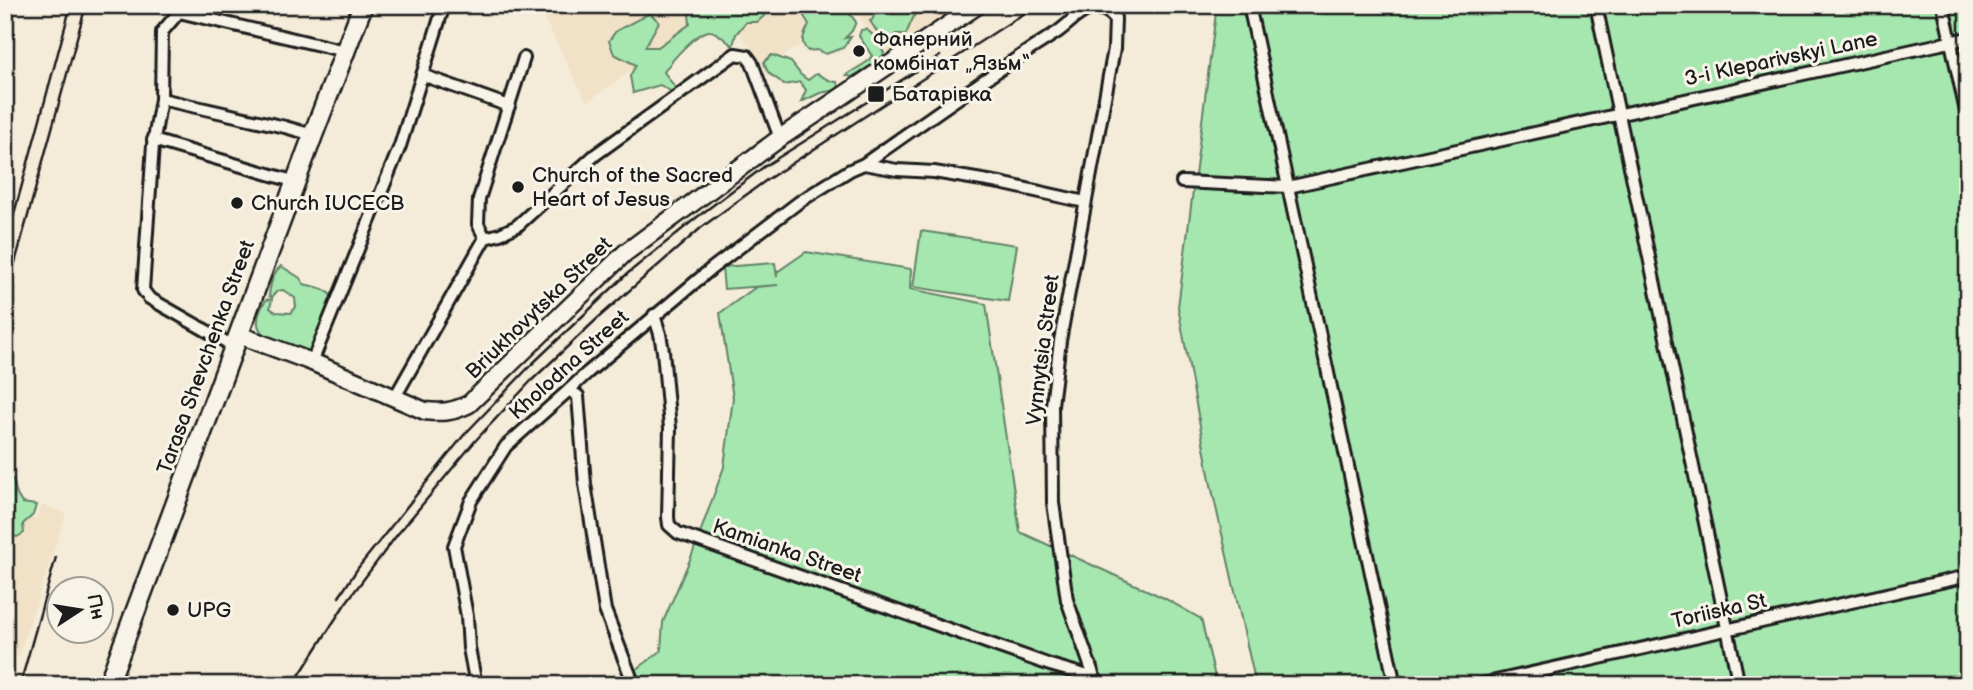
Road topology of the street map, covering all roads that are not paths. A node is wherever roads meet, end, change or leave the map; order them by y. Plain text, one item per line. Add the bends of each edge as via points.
1 (363, 5) edge
2 (444, 5) edge
3 (978, 5) edge
4 (1249, 5) edge
5 (1596, 5) edge
6 (1943, 5) edge
7 (1115, 18) joint
8 (1968, 38) edge
9 (1951, 42) junction
10 (345, 51) junction
11 (524, 58) dead end
12 (422, 75) junction
13 (161, 99) junction
14 (509, 106) junction
15 (1619, 114) junction
16 (1968, 121) edge
17 (313, 135) junction
18 (780, 138) junction
19 (153, 140) junction
20 (864, 164) junction
21 (296, 181) junction
22 (1182, 182) dead end
23 (1288, 187) junction
24 (1085, 202) junction
25 (485, 238) junction
26 (654, 315) junction
27 (237, 341) junction
28 (312, 362) junction
29 (569, 390) junction
30 (395, 397) junction
31 (1968, 576) edge
32 (1727, 629) junction
33 (1096, 681) edge
34 (1739, 683) edge
35 (108, 685) edge
36 (476, 685) edge
37 (634, 685) edge
38 (1395, 685) edge
39 (1478, 685) edge
40 (1720, 685) edge

1 - 10 main road, Tarasa Shevchenka Street
2 - 12 street
3 - 18 main road, Briukhovytska Street
4 - 23 street
5 - 15 street
6 - 9 street
7 - 20 street, Kholodna Street via 1097,8 1084,11
7 - 24 street, Vynnytsia Street via 1114,49
8 - 9 street, 3-i Kleparivskyi Lane
9 - 15 street, 3-i Kleparivskyi Lane
9 - 16 street
10 - 13 street via 179,12 162,32
10 - 17 main road, Tarasa Shevchenka Street
11 - 14 street
12 - 14 street
12 - 28 street via 400,146
13 - 17 street
13 - 19 street
14 - 25 street via 479,199 478,224
15 - 23 street, 3-i Kleparivskyi Lane
15 - 32 street
17 - 21 main road, Tarasa Shevchenka Street
18 - 25 street via 752,63 747,56 735,54 595,155 517,226
18 - 30 main road, Briukhovytska Street via 625,253 469,404 443,413 425,411
19 - 21 street
19 - 27 street via 143,290 149,298
20 - 24 street via 1000,183
20 - 26 street, Kholodna Street via 799,202
21 - 27 main road, Tarasa Shevchenka Street
22 - 23 street, 3-i Kleparivskyi Lane
23 - 38 street
24 - 33 street, Vynnytsia Street via 1060,341 1051,453 1067,600
25 - 30 street
26 - 29 street, Kholodna Street
26 - 33 street, Kamianka Street via 663,351 670,428 669,526 678,533
27 - 28 main road, Briukhovytska Street
27 - 35 main road, Tarasa Shevchenka Street
28 - 30 main road, Briukhovytska Street
29 - 36 street, Kholodna Street via 506,446 471,501 455,541
29 - 37 street via 578,396 585,484 605,610
31 - 32 street, Toriiska St
32 - 34 street
32 - 39 street, Toriiska St
34 - 40 street

